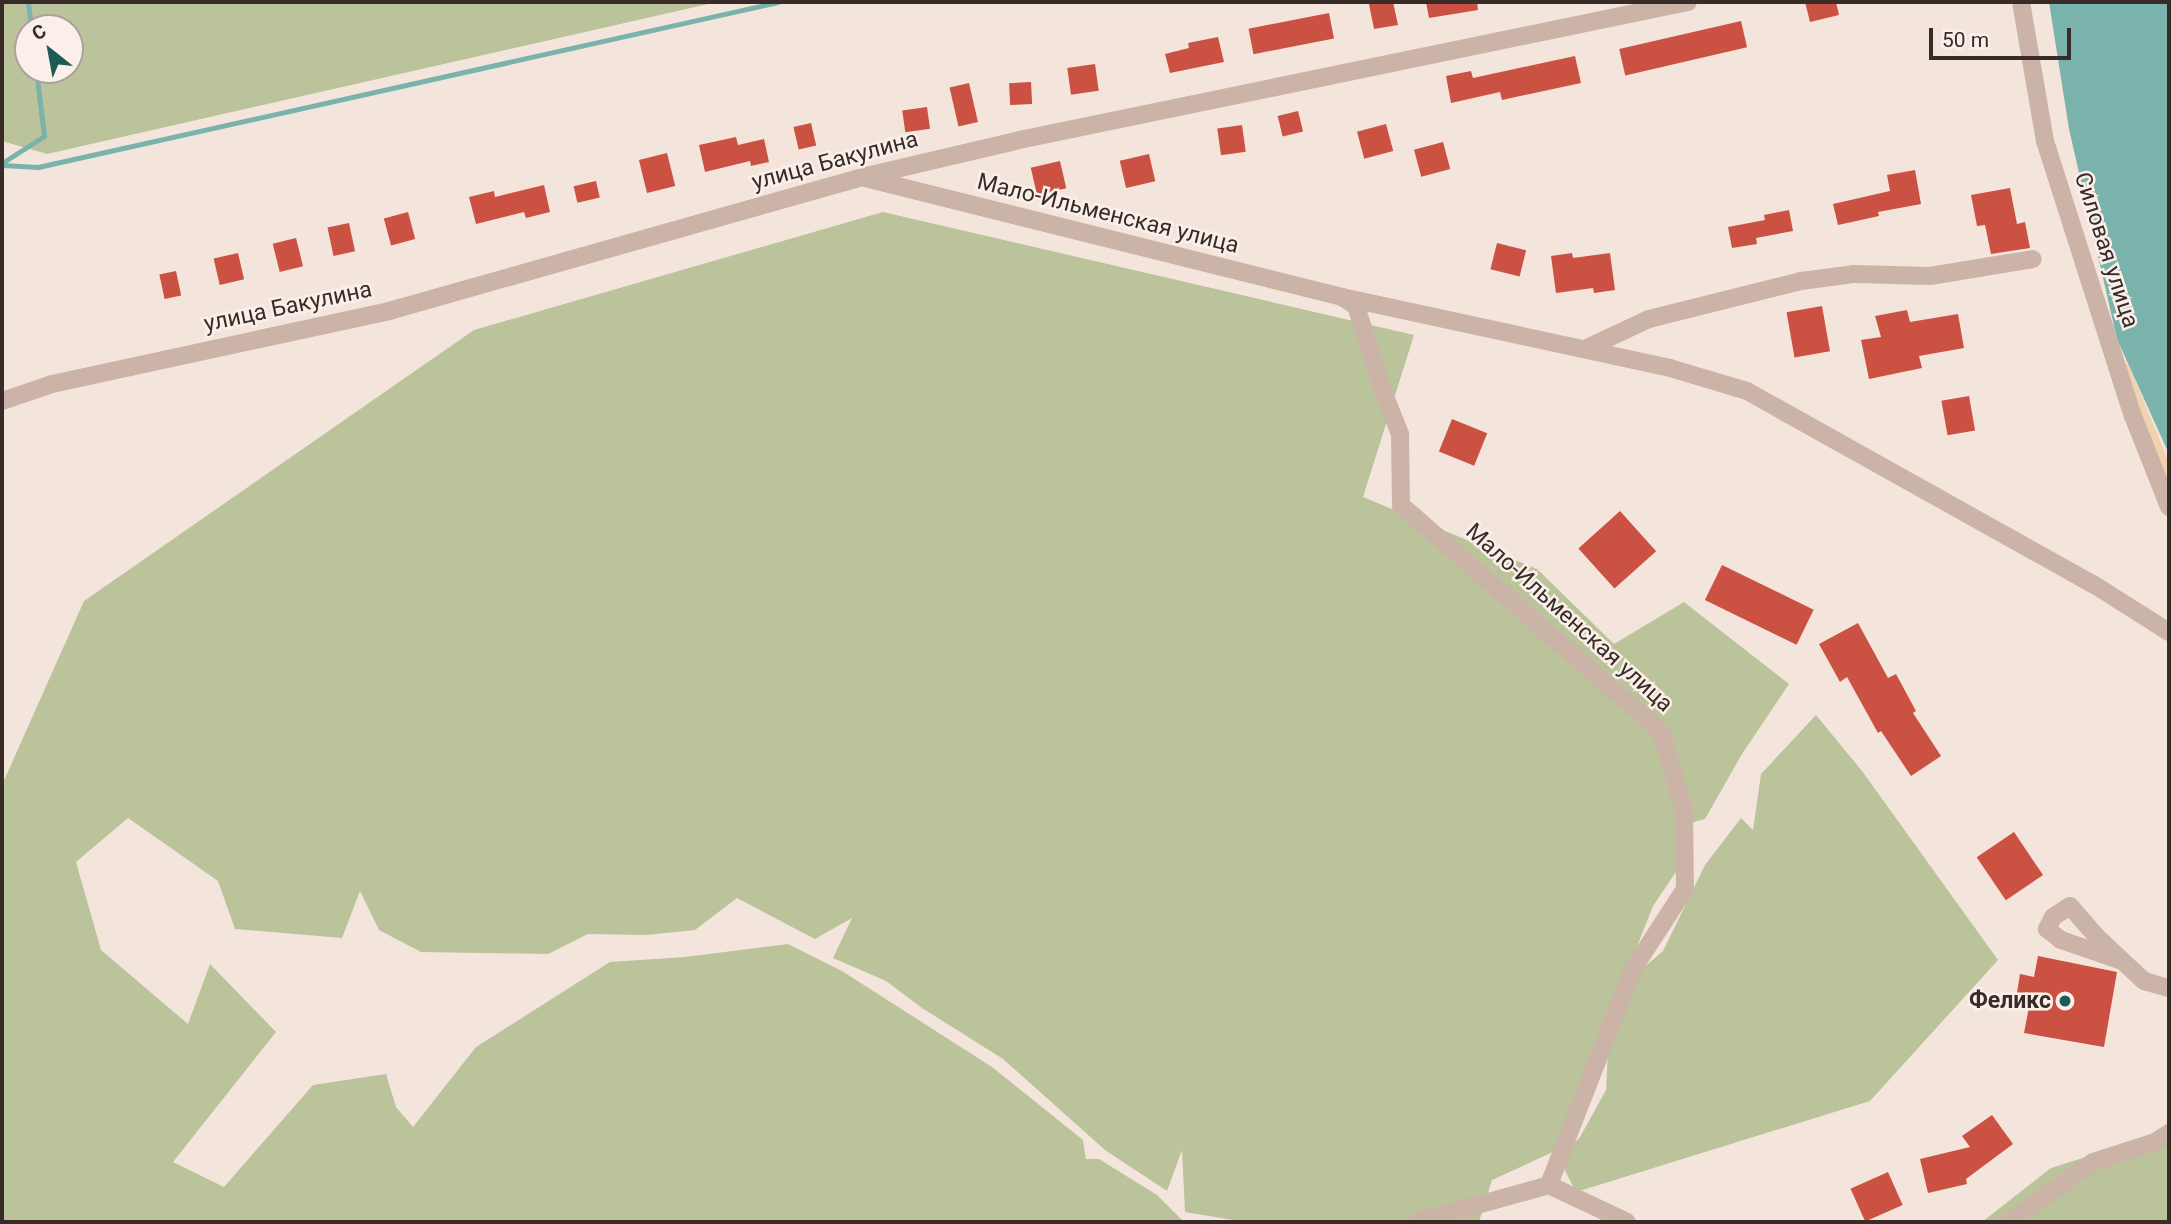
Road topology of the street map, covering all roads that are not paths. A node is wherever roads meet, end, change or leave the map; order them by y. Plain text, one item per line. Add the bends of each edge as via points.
1 (1688, 2) edge
2 (2021, 2) edge
3 (862, 177) junction
4 (2033, 259) dead end
5 (1342, 297) junction
6 (1587, 348) junction
7 (2, 401) edge
8 (2169, 507) edge
9 (2169, 632) edge
10 (2122, 961) dead end
11 (2169, 988) edge
12 (2169, 1132) edge
13 (1549, 1185) junction
14 (1416, 1222) edge
15 (1627, 1222) edge
16 (2009, 1222) edge

1 - 3 street, улица Бакулина via 1024,139
2 - 8 street, Силовая улица via 2045,141 2133,416
3 - 5 street, Мало-Ильменская улица
3 - 7 street, улица Бакулина via 389,311 52,384
4 - 6 street via 1930,276 1854,274 1801,281 1649,319
5 - 6 street, Мало-Ильменская улица
5 - 13 street, Мало-Ильменская улица via 1356,306 1400,434 1401,505 1661,732 1684,810 1685,889 1633,969
6 - 9 street, Мало-Ильменская улица via 1746,391 2093,584
10 - 11 street via 2144,981
12 - 16 street via 2155,1142 2093,1162
13 - 14 street
13 - 15 street

